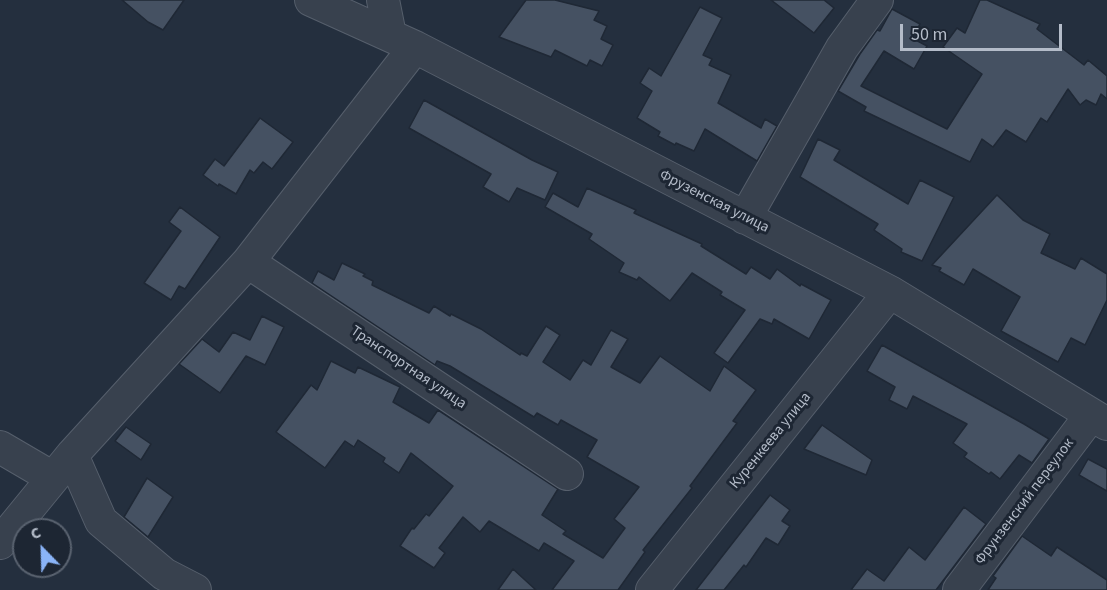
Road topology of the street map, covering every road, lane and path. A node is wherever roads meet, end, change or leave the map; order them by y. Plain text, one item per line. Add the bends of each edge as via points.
1 (311, 0) edge
2 (384, 0) edge
3 (877, 0) edge
4 (402, 41) junction
5 (746, 218) junction
6 (248, 262) junction
7 (890, 292) junction
8 (1099, 420) edge
9 (0, 447) edge
10 (63, 466) junction
11 (567, 474) dead end
12 (0, 543) edge
13 (195, 590) edge
14 (652, 590) edge
15 (959, 590) edge

1 - 4 street, Фрузенская улица
2 - 4 street
3 - 5 street via 842,48
4 - 5 street, Фрузенская улица
4 - 6 street
5 - 7 street, Фрузенская улица
6 - 10 street
6 - 11 street, Транспортная улица
7 - 8 street, Фрузенская улица
7 - 14 street, Куренкеева улица
8 - 15 street, Фрунзенский переулок
9 - 10 street
10 - 12 street
10 - 13 street via 101,521 164,574

